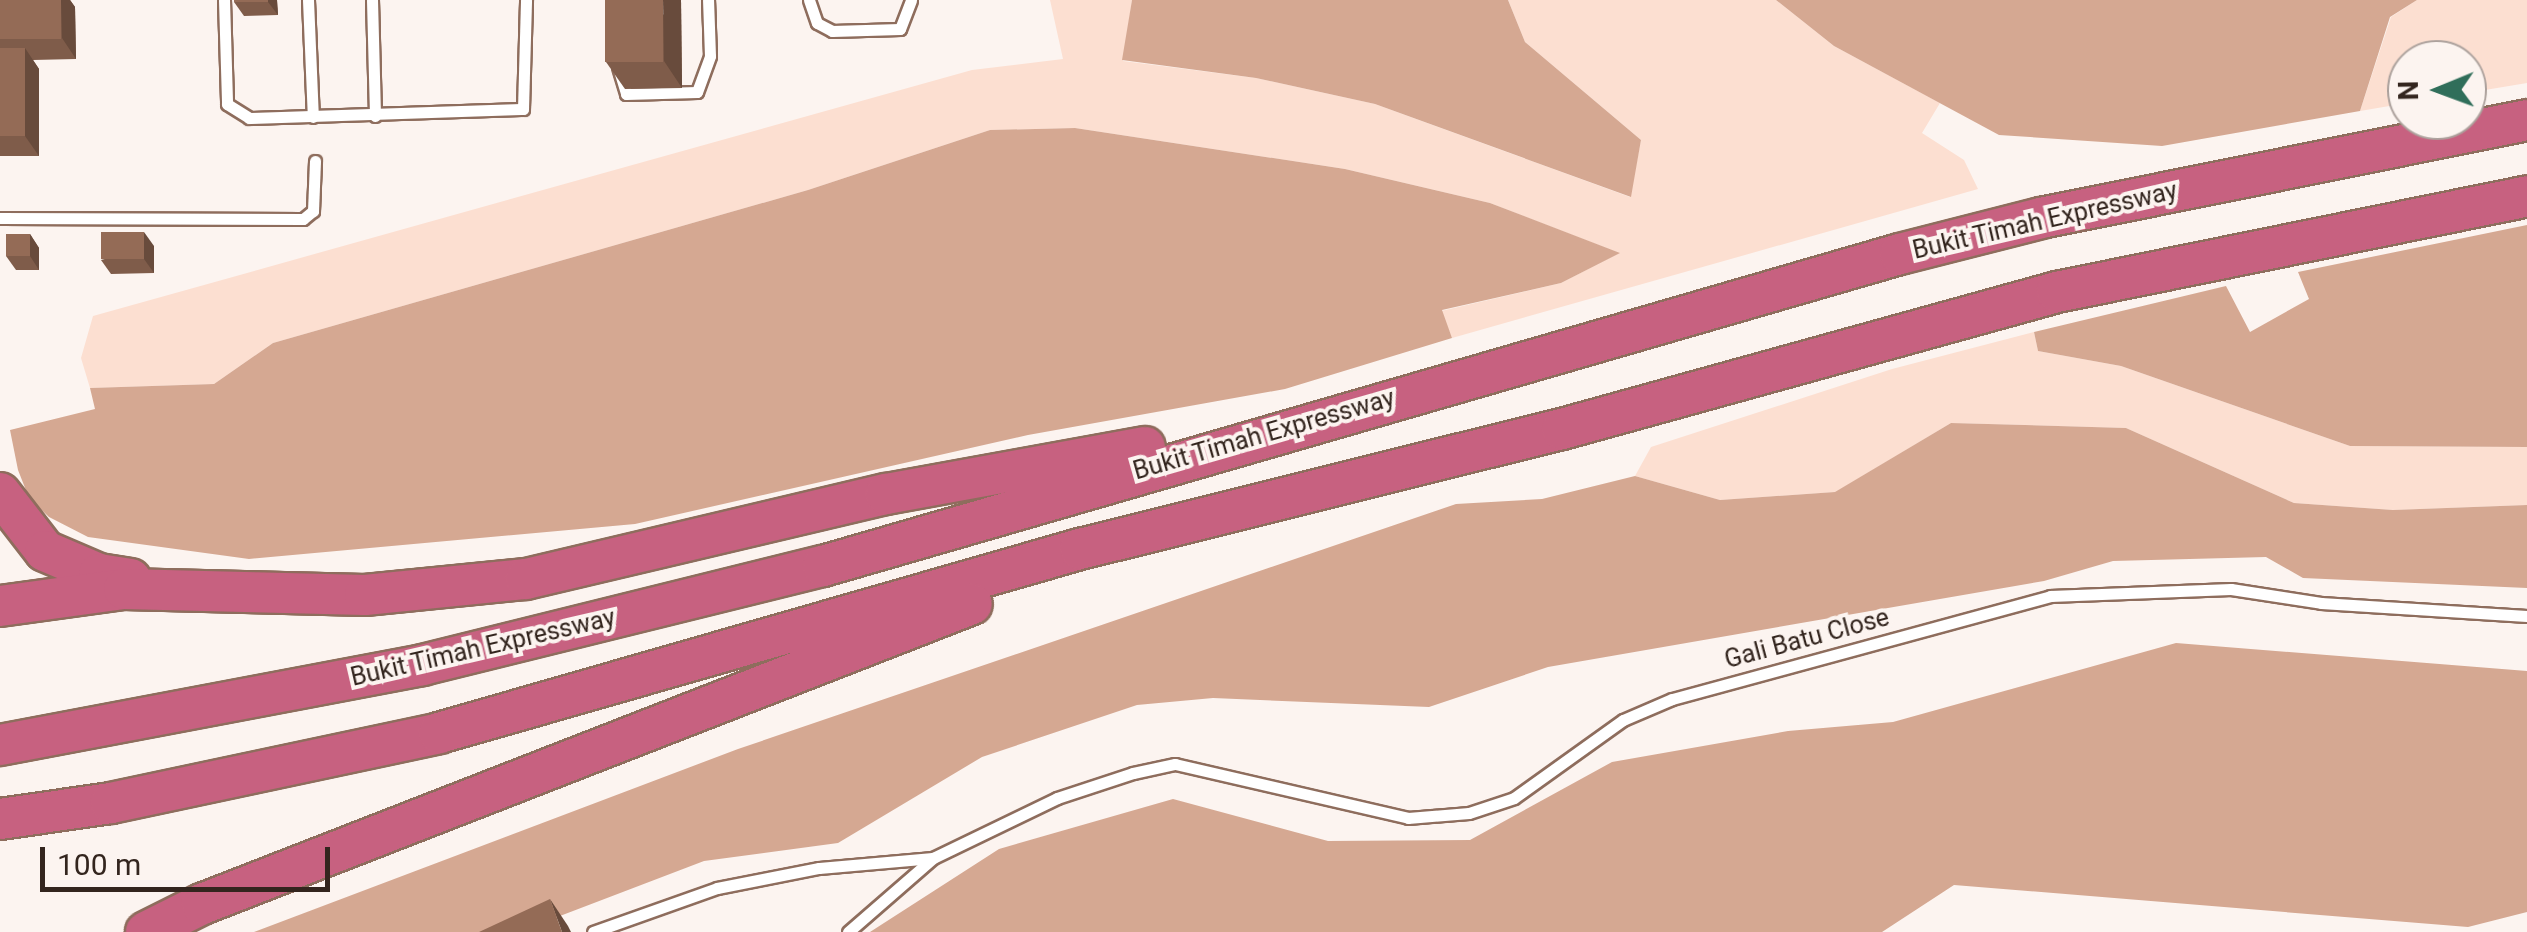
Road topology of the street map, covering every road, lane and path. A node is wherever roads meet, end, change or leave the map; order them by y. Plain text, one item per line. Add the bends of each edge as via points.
1 (224, 0) edge
2 (308, 0) edge
3 (372, 0) edge
4 (526, 0) edge
5 (708, 0) edge
6 (809, 0) edge
7 (911, 0) edge
8 (618, 52) edge
9 (375, 116) junction
10 (312, 117) junction
11 (2527, 120) edge
12 (314, 161) dead end
13 (2527, 196) edge
14 (0, 218) edge
15 (1346, 410) junction
16 (0, 493) edge
17 (1080, 548) junction
18 (204, 589) junction
19 (0, 606) edge
20 (2527, 616) edge
21 (0, 745) edge
22 (0, 819) edge
23 (933, 858) junction
24 (595, 931) edge
25 (146, 932) edge
26 (848, 932) edge

1 - 10 lane via 232,113
2 - 10 lane
3 - 9 lane
4 - 9 lane via 523,109
5 - 8 lane via 710,56 697,92 626,94 619,87
6 - 7 lane via 817,23 832,31 900,28
9 - 10 lane
11 - 15 highway, Bukit Timah Expressway via 2041,218
12 - 14 lane via 313,211 304,218
13 - 17 highway via 2058,292 1627,410
15 - 18 highway via 886,494 526,579 365,594
15 - 21 highway, Bukit Timah Expressway via 822,566 422,664
16 - 18 highway via 32,540 71,565
17 - 22 highway via 439,733
17 - 25 highway via 1049,574 220,896
18 - 19 highway via 124,589
20 - 23 lane, Gali Batu Close via 2322,603 2231,589 2050,596 1672,699 1623,720 1514,798 1469,813 1408,818 1191,766 1133,773 1057,798
23 - 24 lane via 752,880
23 - 26 lane

